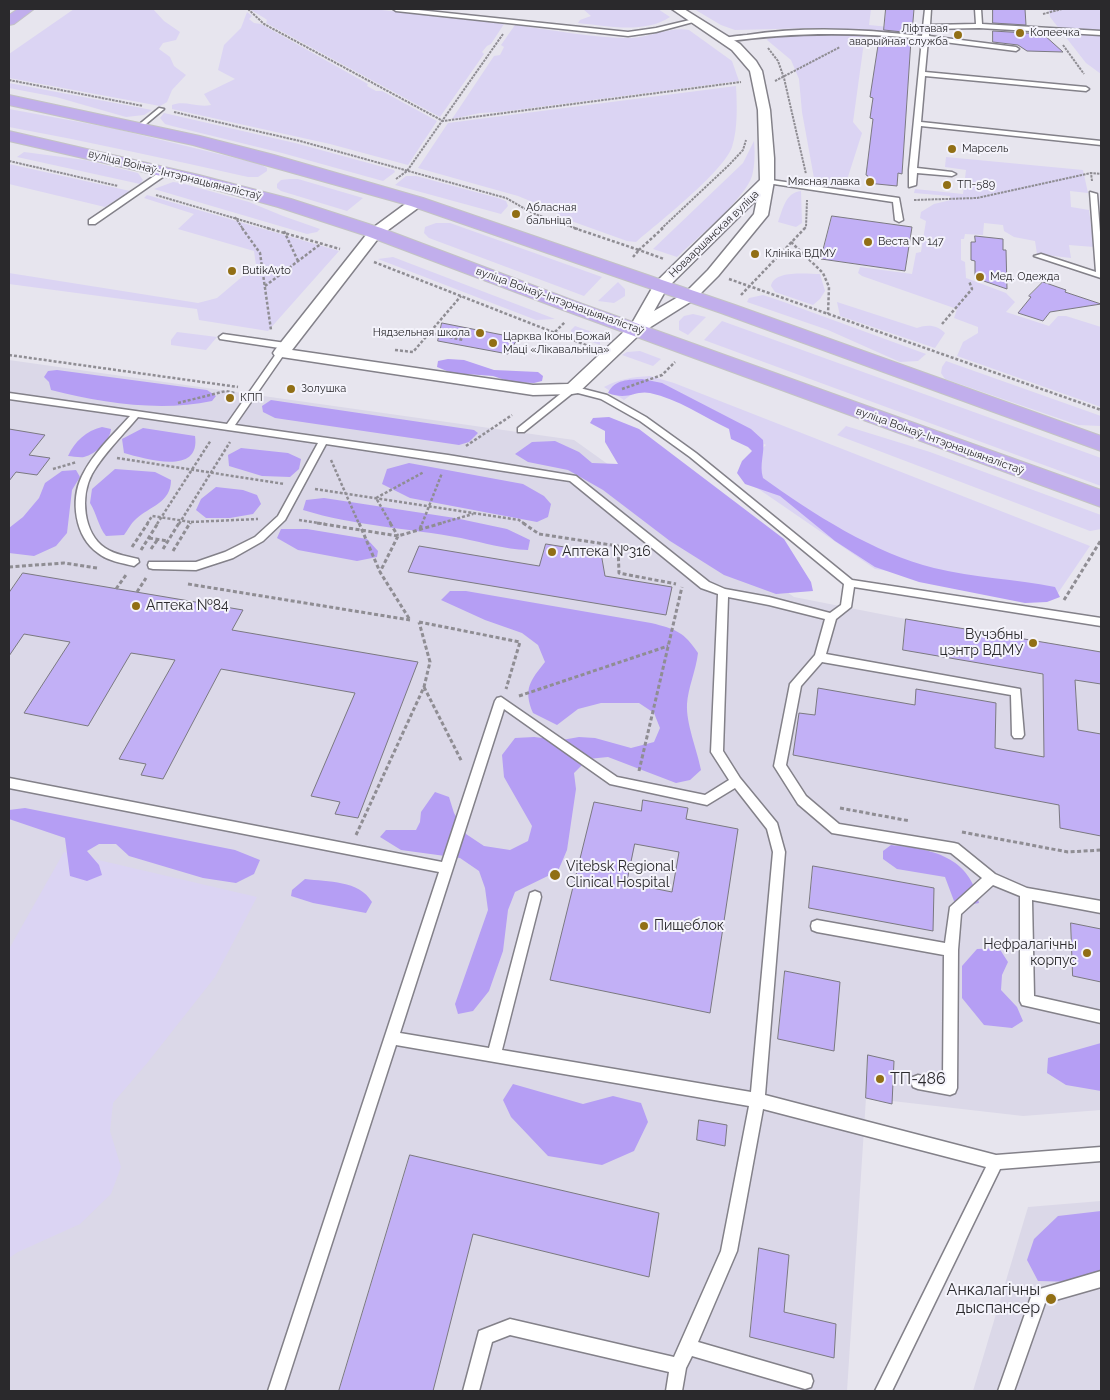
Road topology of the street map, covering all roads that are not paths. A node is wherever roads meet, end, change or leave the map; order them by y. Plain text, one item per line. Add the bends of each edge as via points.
1 (27, 9) edge
2 (396, 9) edge
3 (677, 9) edge
4 (928, 9) edge
5 (978, 9) edge
6 (9, 21) edge
7 (694, 21) junction
8 (979, 26) junction
9 (925, 27) junction
10 (1101, 33) edge
11 (924, 38) junction
12 (724, 40) junction
13 (1016, 49) dead end
14 (921, 74) junction
15 (1086, 89) road end
16 (9, 100) edge
17 (161, 110) dead end
18 (917, 124) junction
19 (138, 128) junction
20 (9, 136) edge
21 (1101, 143) edge
22 (913, 170) junction
23 (166, 172) junction
24 (952, 174) dead end
25 (270, 179) junction
26 (768, 182) junction
27 (912, 185) dead end
28 (1093, 194) dead end
29 (417, 202) junction
30 (899, 220) dead end
31 (92, 222) dead end
32 (375, 232) junction
33 (1038, 256) dead end
34 (1101, 276) edge
35 (660, 286) junction
36 (690, 296) junction
37 (636, 329) junction
38 (223, 337) dead end
39 (283, 349) junction
40 (572, 389) junction
41 (9, 396) edge
42 (136, 414) junction
43 (229, 427) junction
44 (521, 430) dead end
45 (323, 441) junction
46 (1101, 443) edge
47 (1101, 499) edge
48 (128, 561) road end
49 (158, 566) road end
50 (849, 583) junction
51 (723, 592) junction
52 (830, 617) junction
53 (1101, 622) edge
54 (820, 657) junction
55 (1018, 735) dead end
56 (736, 782) junction
57 (9, 783) edge
58 (448, 868) junction
59 (991, 878) junction
60 (1026, 894) junction
61 (535, 897) dead end
62 (1101, 907) edge
63 (817, 926) dead end
64 (951, 950) junction
65 (1101, 1017) edge
66 (391, 1038) junction
67 (494, 1056) junction
68 (918, 1082) dead end
69 (757, 1100) junction
70 (1101, 1154) edge
71 (996, 1162) junction
72 (1101, 1279) edge
73 (688, 1347) junction
74 (678, 1366) junction
75 (805, 1381) dead end
76 (276, 1391) edge
77 (471, 1391) edge
78 (674, 1391) edge
79 (883, 1391) edge
80 (1006, 1391) edge

1 - 6 main road
2 - 7 lane via 628,34
3 - 7 street, Новааршанская вуліца
4 - 9 lane
5 - 8 lane
7 - 12 street, Новааршанская вуліца
8 - 9 lane
8 - 10 lane
9 - 11 lane
11 - 12 lane via 814,30 757,33
11 - 13 lane
11 - 14 lane
12 - 26 street, Новааршанская вуліца via 746,57 756,71 764,110
14 - 15 lane
14 - 18 lane
16 - 19 main road, вуліца Воінаў-Інтэрнацыяналістаў
17 - 19 lane
18 - 21 lane
18 - 22 lane
19 - 25 main road, вуліца Воінаў-Інтэрнацыяналістаў
20 - 23 main road, вуліца Воінаў-Інтэрнацыяналістаў
22 - 24 lane
22 - 27 lane
23 - 25 main road, вуліца Воінаў-Інтэрнацыяналістаў via 227,187
23 - 31 lane
25 - 29 main road via 308,170
25 - 32 main road, вуліца Воінаў-Інтэрнацыяналістаў
26 - 30 lane via 896,200
26 - 35 street, Новааршанская вуліца
26 - 36 street, Новааршанская вуліца via 761,214
28 - 34 lane
29 - 32 street
29 - 35 main road
32 - 37 main road, вуліца Воінаў-Інтэрнацыяналістаў via 577,310
32 - 39 street
33 - 34 lane
35 - 36 main road
35 - 37 street, Новааршанская вуліца
36 - 37 street, Новааршанская вуліца
36 - 46 main road
37 - 40 street
37 - 47 main road, вуліца Воінаў-Інтэрнацыяналістаў
38 - 39 lane
39 - 40 street via 533,390
39 - 43 lane
40 - 44 lane
40 - 50 lane via 604,397 643,419 693,454
41 - 42 lane
42 - 43 lane
42 - 48 lane via 86,477 80,502 84,528 99,549
43 - 45 lane
45 - 49 lane via 282,518 259,539 229,555 196,566
45 - 51 lane via 573,478 705,584
50 - 52 lane via 846,607
50 - 53 lane
51 - 52 lane
51 - 56 lane via 717,752
52 - 54 lane
54 - 55 lane via 1016,692
54 - 59 lane via 796,684 780,766 802,800 836,829 954,848
56 - 58 lane via 707,800 614,781 502,701
56 - 69 lane via 772,827 779,852
57 - 58 lane
58 - 66 lane
59 - 60 lane
59 - 64 lane via 955,911
60 - 62 lane
60 - 65 lane via 1027,1001
61 - 67 lane
63 - 64 lane
64 - 68 lane via 950,1088
66 - 67 lane
66 - 76 lane
67 - 69 lane
69 - 71 lane
69 - 73 lane via 729,1251
70 - 71 lane
71 - 79 lane
72 - 80 lane via 1039,1297
73 - 74 lane
73 - 75 lane
74 - 77 lane via 510,1326 485,1337
74 - 78 lane

